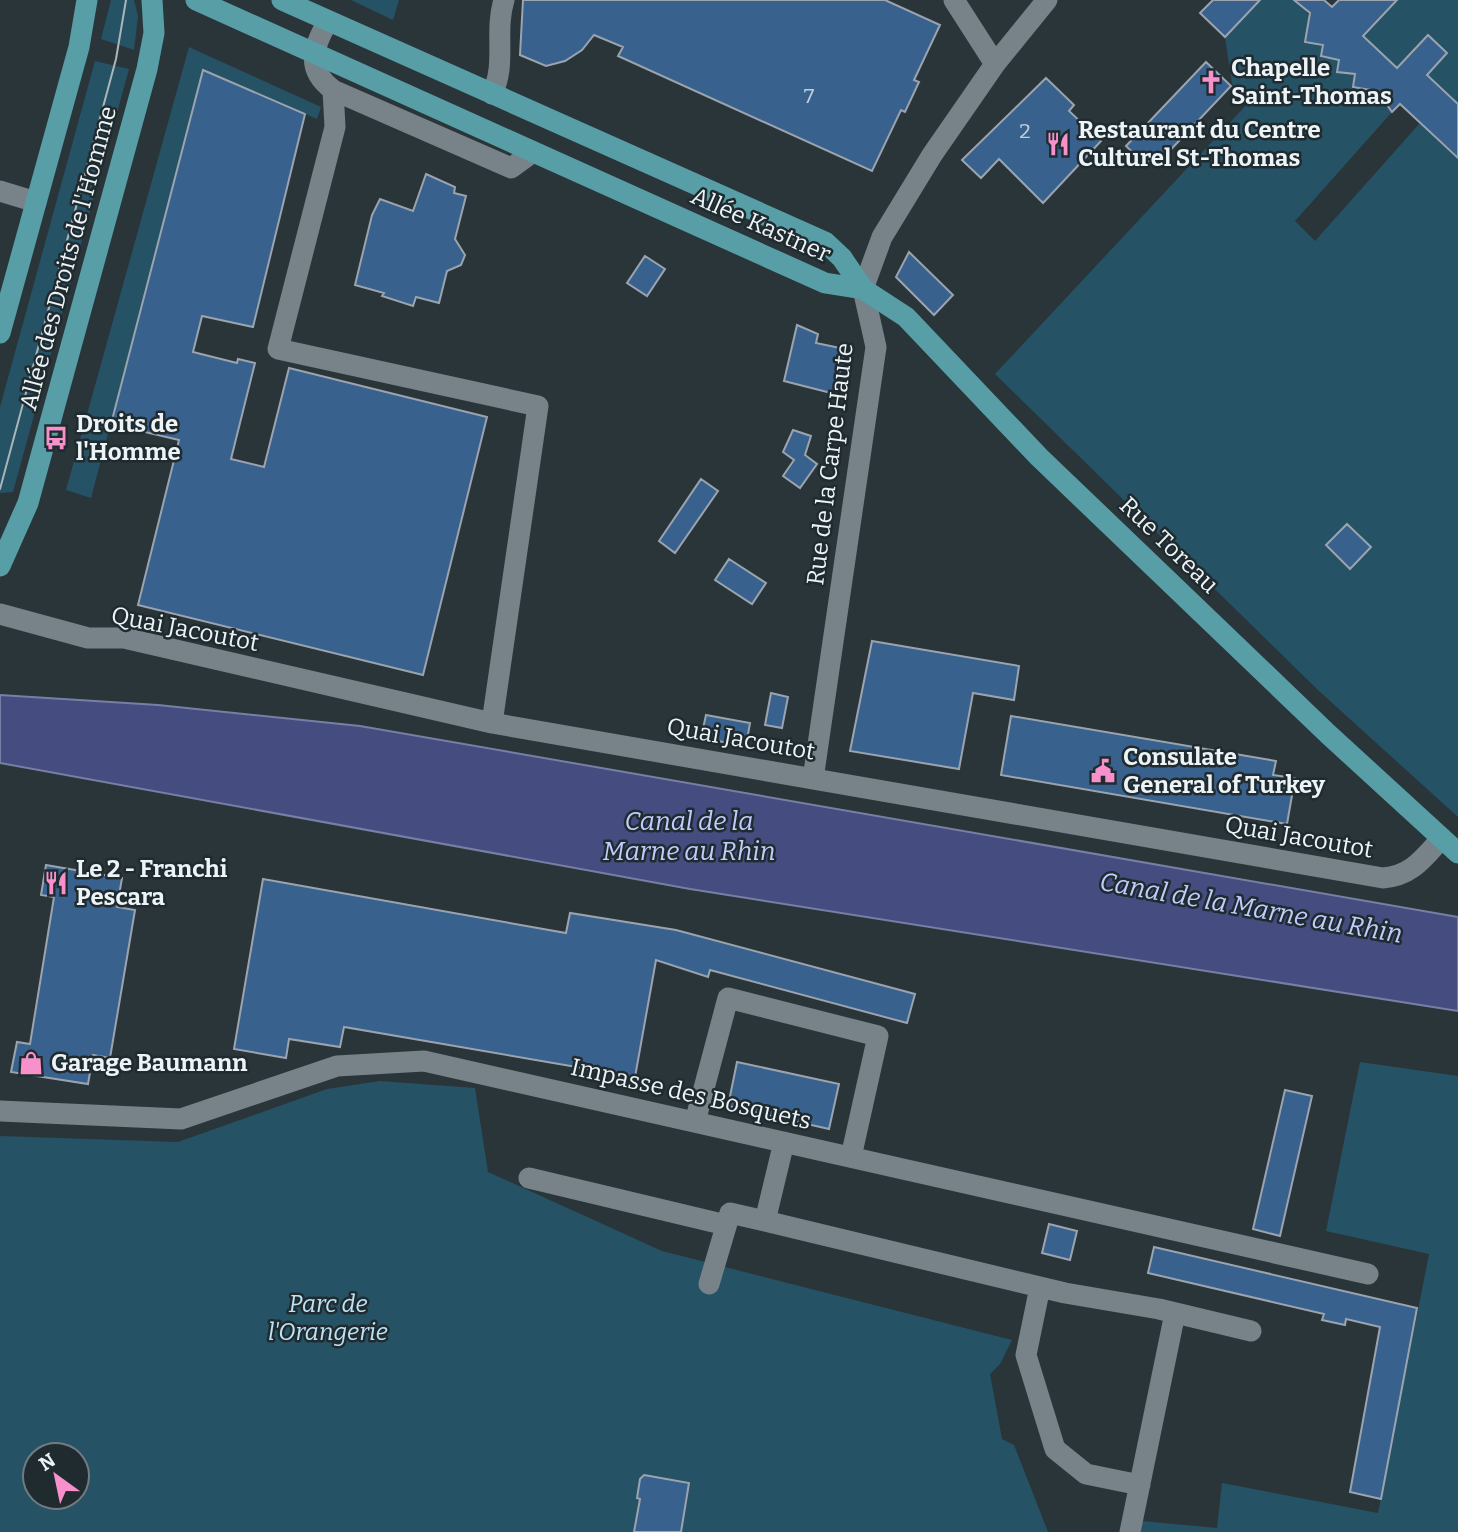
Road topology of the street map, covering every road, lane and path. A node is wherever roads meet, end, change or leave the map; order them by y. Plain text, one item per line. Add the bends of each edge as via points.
1 (152, 0) edge
2 (196, 0) edge
3 (282, 0) edge
4 (504, 0) edge
5 (954, 0) edge
6 (1047, 0) edge
7 (83, 4) edge
8 (328, 20) junction
9 (313, 53) junction
10 (995, 64) junction
11 (332, 90) junction
12 (492, 94) junction
13 (365, 104) junction
14 (335, 127) junction
15 (533, 152) junction
16 (0, 191) edge
17 (724, 197) junction
18 (36, 202) junction
19 (710, 232) junction
20 (863, 289) junction
21 (0, 333) edge
22 (0, 566) edge
23 (0, 614) edge
24 (492, 723) junction
25 (813, 779) junction
26 (1441, 839) junction
27 (1458, 853) edge
28 (0, 1111) edge
29 (695, 1122) junction
30 (784, 1142) junction
31 (851, 1157) junction
32 (529, 1178) dead end
33 (765, 1221) junction
34 (726, 1226) junction
35 (1368, 1274) dead end
36 (709, 1284) dead end
37 (1040, 1287) junction
38 (1175, 1313) junction
39 (1251, 1331) dead end
40 (1140, 1485) junction
41 (1130, 1532) edge

1 - 22 main road, Allée des Droits de l'Homme via 154,33 147,69 27,503
2 - 9 main road, Allée Kastner
3 - 8 main road, Allée Kastner
4 - 12 street via 500,76
5 - 10 street
6 - 10 street
7 - 18 main road, Allée des Droits de l'Homme via 79,47
8 - 9 street
8 - 12 main road, Allée Kastner
9 - 11 street via 319,80
9 - 15 main road, Allée Kastner
10 - 20 street via 882,237
11 - 13 street
11 - 14 street
12 - 17 main road, Allée Kastner
13 - 14 street
13 - 15 street via 511,168
14 - 24 street via 278,349 538,406
15 - 19 main road, Allée Kastner
16 - 18 street
17 - 19 main road
17 - 20 main road, Allée Kastner via 825,242
18 - 21 main road, Allée des Droits de l'Homme
19 - 20 main road, Allée Kastner via 825,283
20 - 25 street, Rue de la Carpe Haute via 876,347
20 - 26 main road, Rue Toreau via 906,317 1039,457
23 - 24 street, Quai Jacoutot via 88,638 124,638
24 - 25 street, Quai Jacoutot
25 - 26 street, Quai Jacoutot via 1383,878 1409,871
26 - 27 main road
28 - 29 street, Impasse des Bosquets via 181,1119 337,1066 424,1061
29 - 30 street, Impasse des Bosquets
29 - 31 street via 728,999 878,1036
30 - 31 street, Impasse des Bosquets
30 - 33 street
31 - 35 street, Impasse des Bosquets
32 - 34 street
33 - 34 street via 730,1213
33 - 37 street
34 - 36 street
37 - 38 street
37 - 40 street via 1026,1355 1055,1450 1086,1474
38 - 39 street
38 - 40 street
40 - 41 street

